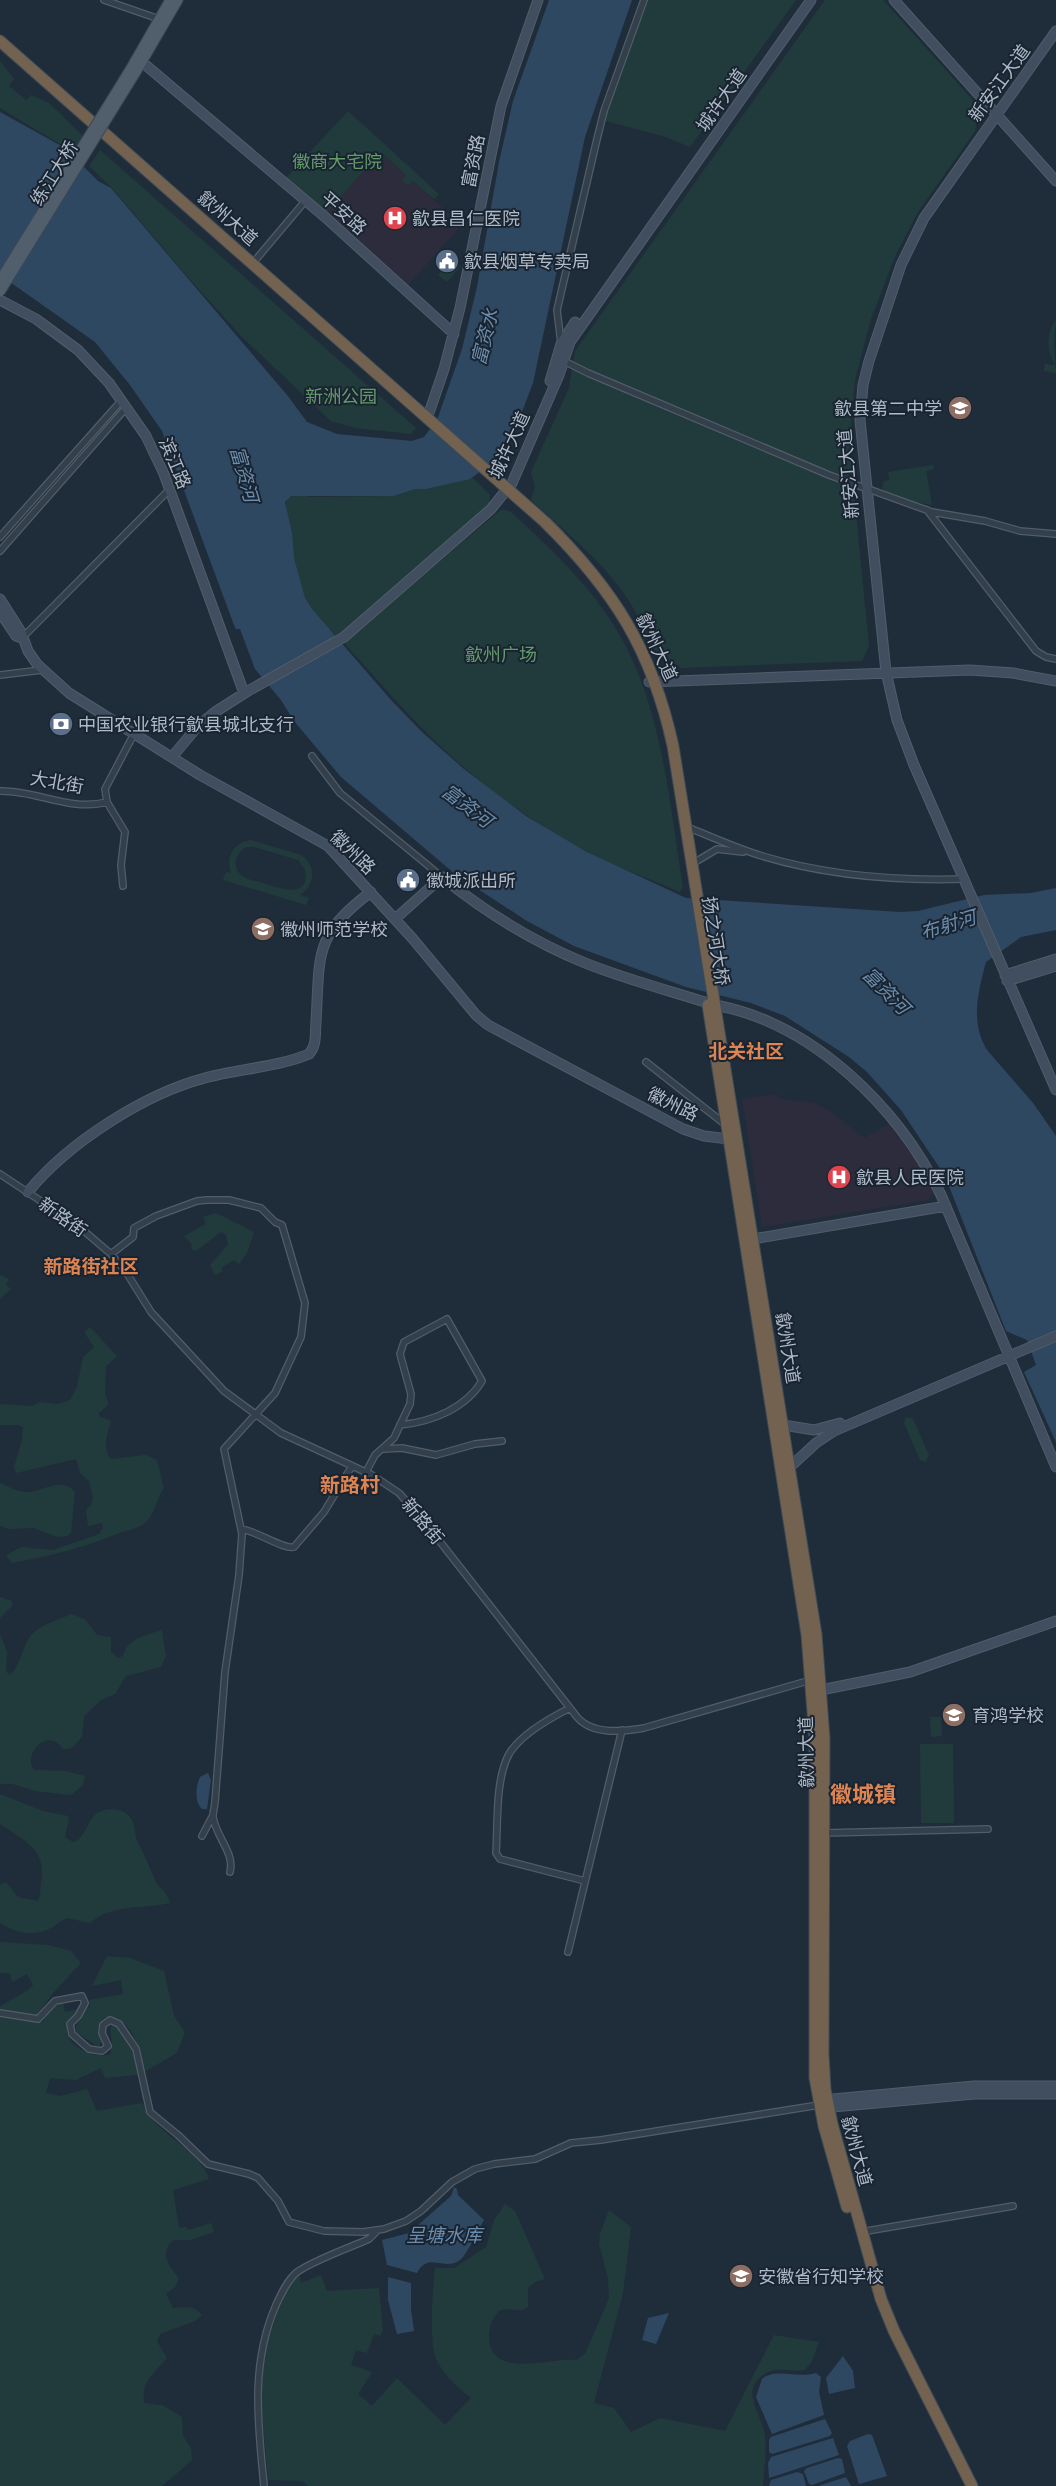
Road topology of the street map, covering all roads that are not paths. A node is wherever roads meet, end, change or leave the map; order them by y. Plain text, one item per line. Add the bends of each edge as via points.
1 (104, 0) edge
2 (170, 0) edge
3 (178, 0) edge
4 (538, 0) edge
5 (644, 0) edge
6 (804, 0) edge
7 (811, 0) edge
8 (894, 0) edge
9 (902, 0) edge
10 (159, 20) junction
11 (1056, 31) edge
12 (0, 41) edge
13 (1056, 41) edge
14 (0, 50) edge
15 (142, 62) junction
16 (134, 70) junction
17 (1000, 114) junction
18 (1056, 172) edge
19 (1056, 181) edge
20 (306, 200) junction
21 (253, 263) junction
22 (0, 280) edge
23 (0, 292) edge
24 (1, 303) edge
25 (454, 334) junction
26 (561, 344) junction
27 (564, 361) junction
28 (124, 404) junction
29 (429, 423) junction
30 (170, 489) junction
31 (868, 489) junction
32 (506, 490) junction
33 (927, 510) junction
34 (1056, 534) edge
35 (0, 537) edge
36 (0, 550) edge
37 (0, 599) edge
38 (0, 612) edge
39 (22, 638) junction
40 (1056, 659) edge
41 (42, 670) junction
42 (889, 675) junction
43 (0, 676) edge
44 (1056, 681) edge
45 (653, 685) junction
46 (1056, 687) edge
47 (246, 692) junction
48 (135, 732) junction
49 (312, 756) dead end
50 (172, 757) junction
51 (0, 791) edge
52 (107, 802) junction
53 (687, 827) junction
54 (760, 856) junction
55 (692, 864) junction
56 (442, 877) junction
57 (964, 879) junction
58 (123, 886) dead end
59 (693, 888) junction
60 (972, 890) junction
61 (371, 892) junction
62 (395, 919) junction
63 (1056, 959) edge
64 (1056, 966) edge
65 (1009, 977) junction
66 (711, 1001) junction
67 (646, 1062) dead end
68 (1056, 1077) edge
69 (1056, 1090) edge
70 (726, 1125) junction
71 (729, 1139) junction
72 (0, 1174) edge
73 (28, 1192) junction
74 (946, 1206) junction
75 (753, 1239) junction
76 (112, 1254) junction
77 (1056, 1331) edge
78 (1056, 1336) edge
79 (1027, 1346) junction
80 (1007, 1354) junction
81 (254, 1414) junction
82 (400, 1425) junction
83 (783, 1425) junction
84 (502, 1441) dead end
85 (384, 1449) junction
86 (352, 1466) junction
87 (790, 1467) junction
88 (1056, 1467) edge
89 (366, 1472) junction
90 (242, 1528) junction
91 (1056, 1621) edge
92 (812, 1680) junction
93 (821, 1690) junction
94 (570, 1708) junction
95 (622, 1730) junction
96 (213, 1815) junction
97 (988, 1829) dead end
98 (824, 1833) junction
99 (202, 1836) dead end
100 (230, 1872) dead end
101 (585, 1881) junction
102 (568, 1952) dead end
103 (0, 2013) edge
104 (1056, 2086) edge
105 (1056, 2094) edge
106 (822, 2104) junction
107 (1013, 2206) dead end
108 (377, 2231) junction
109 (861, 2232) junction
110 (264, 2486) edge
111 (966, 2486) edge
112 (972, 2486) edge

1 - 10 street
2 - 10 main road
3 - 15 main road
4 - 25 street, 富资路 via 501,106
5 - 26 street via 597,139 557,310
6 - 26 street, 城许大道
7 - 27 street, 城许大道 via 582,322 570,342
8 - 17 street
9 - 17 street
10 - 16 main road
11 - 17 street, 新安江大道
12 - 21 highway, 歙州大道
13 - 17 street, 新安江大道
14 - 29 highway, 歙州大道
15 - 16 main road
15 - 20 street, 平安路
16 - 22 main road, 练江大桥, bridge
16 - 23 main road, 练江大桥, bridge
17 - 18 street
17 - 19 street
17 - 31 street, 新安江大道 via 924,218 895,279 865,373 861,397 860,432
20 - 21 street
20 - 25 street, 平安路
21 - 29 highway, 歙州大道
24 - 28 street, 滨江路 via 36,319 68,342 94,366
25 - 29 street, 富资路
26 - 27 street
26 - 32 street, 城许大道
27 - 31 street
27 - 32 street, 城许大道
28 - 30 street, 滨江路 via 153,448
28 - 35 street
28 - 36 street
29 - 32 highway, 歙州大道
30 - 39 street
30 - 47 street, 滨江路
31 - 33 street
31 - 42 street, 新安江大道
32 - 45 highway, 歙州大道 via 595,585 624,628
32 - 47 street via 491,509 344,637
33 - 34 street via 1020,531
33 - 40 street via 1036,651 1046,658
37 - 39 street, 徽州路
38 - 39 street, 徽州路 via 16,636
39 - 41 street, 徽州路
41 - 43 street
41 - 48 street, 徽州路 via 74,696
42 - 44 street via 986,670
42 - 45 street
42 - 46 street via 986,676
42 - 57 street, 新安江大道 via 897,720 908,751
42 - 60 street, 新安江大道 via 913,748
45 - 53 highway, 歙州大道 via 673,746
45 - 59 highway, 歙州大道
47 - 50 street via 207,718
48 - 50 street, 徽州路
48 - 52 street via 106,784
49 - 56 street via 340,793
50 - 61 street, 徽州路 via 324,843
51 - 52 street, 大北街 via 68,803 92,805
52 - 58 street via 125,832 121,866
53 - 54 street
53 - 55 highway, 歙州大道
54 - 55 street via 720,849
54 - 57 street via 852,875
55 - 59 highway, 歙州大道
56 - 62 street
56 - 66 street via 506,922 570,957
57 - 60 street, 新安江大道
59 - 66 highway, 扬之河大桥
60 - 65 street
61 - 62 street, 徽州路
61 - 73 street via 340,918 327,936 319,969 314,1043 309,1054 204,1078 150,1098 65,1155
62 - 71 street, 徽州路 via 476,1015 494,1029 684,1129
63 - 65 street
64 - 65 street
65 - 68 street
65 - 69 street
66 - 70 highway, 歙州大道
66 - 74 street via 765,1020 847,1072 902,1131 924,1163
66 - 75 highway, 歙州大道
67 - 70 street
70 - 71 highway, 歙州大道
71 - 92 highway, 歙州大道
72 - 73 street, 新路街
73 - 76 street, 新路街 via 77,1225
74 - 75 street
74 - 80 street
75 - 83 highway, 歙州大道
76 - 81 street, 新路街 via 151,1312 224,1391
76 - 81 street via 133,1237 134,1228 197,1200 229,1200 261,1208 274,1222 282,1225 305,1304 304,1327 275,1393
77 - 79 street
78 - 79 street
79 - 80 street
80 - 83 street via 840,1423 814,1430
80 - 87 street via 834,1431
80 - 88 street
81 - 86 street, 新路街 via 291,1439
81 - 90 street via 224,1448
82 - 82 street via 411,1397 400,1354 401,1346 447,1319 482,1380 471,1396 455,1408 426,1421
82 - 85 street
83 - 87 highway, 歙州大道
84 - 85 street via 475,1444 436,1455 402,1448
85 - 89 street via 375,1455
86 - 89 street, 新路街
86 - 90 street via 324,1512 294,1547 286,1548 260,1533
87 - 93 highway, 歙州大道 via 816,1634
89 - 94 street, 新路街 via 394,1488 427,1525
90 - 96 street
91 - 93 street via 910,1672
92 - 95 street, 新路街 via 644,1728
92 - 106 highway, 歙州大道 via 816,1762 814,2054
93 - 98 highway, 歙州大道
94 - 95 street, 新路街 via 591,1728
94 - 101 street via 531,1732 508,1756 499,1795 496,1853 500,1859
95 - 101 street
96 - 99 street
96 - 100 street via 231,1859
97 - 98 street
98 - 106 highway, 歙州大道
101 - 102 street
103 - 108 street via 38,2019 55,2001 82,1996 85,2003 70,2024 72,2034 89,2049 102,2052 108,2046 102,2033 103,2026 110,2020 119,2024 138,2052 150,2112 203,2161 257,2177 293,2225 324,2232
104 - 106 street via 981,2085
105 - 106 street via 974,2094
106 - 108 street via 576,2142 535,2159 481,2167 458,2178 413,2216
106 - 109 highway, 歙州大道
106 - 111 highway, 歙州大道 via 840,2187 875,2301
107 - 109 street
108 - 110 street via 369,2239 300,2270 287,2284 274,2310 257,2376
109 - 112 highway, 歙州大道 via 886,2313

